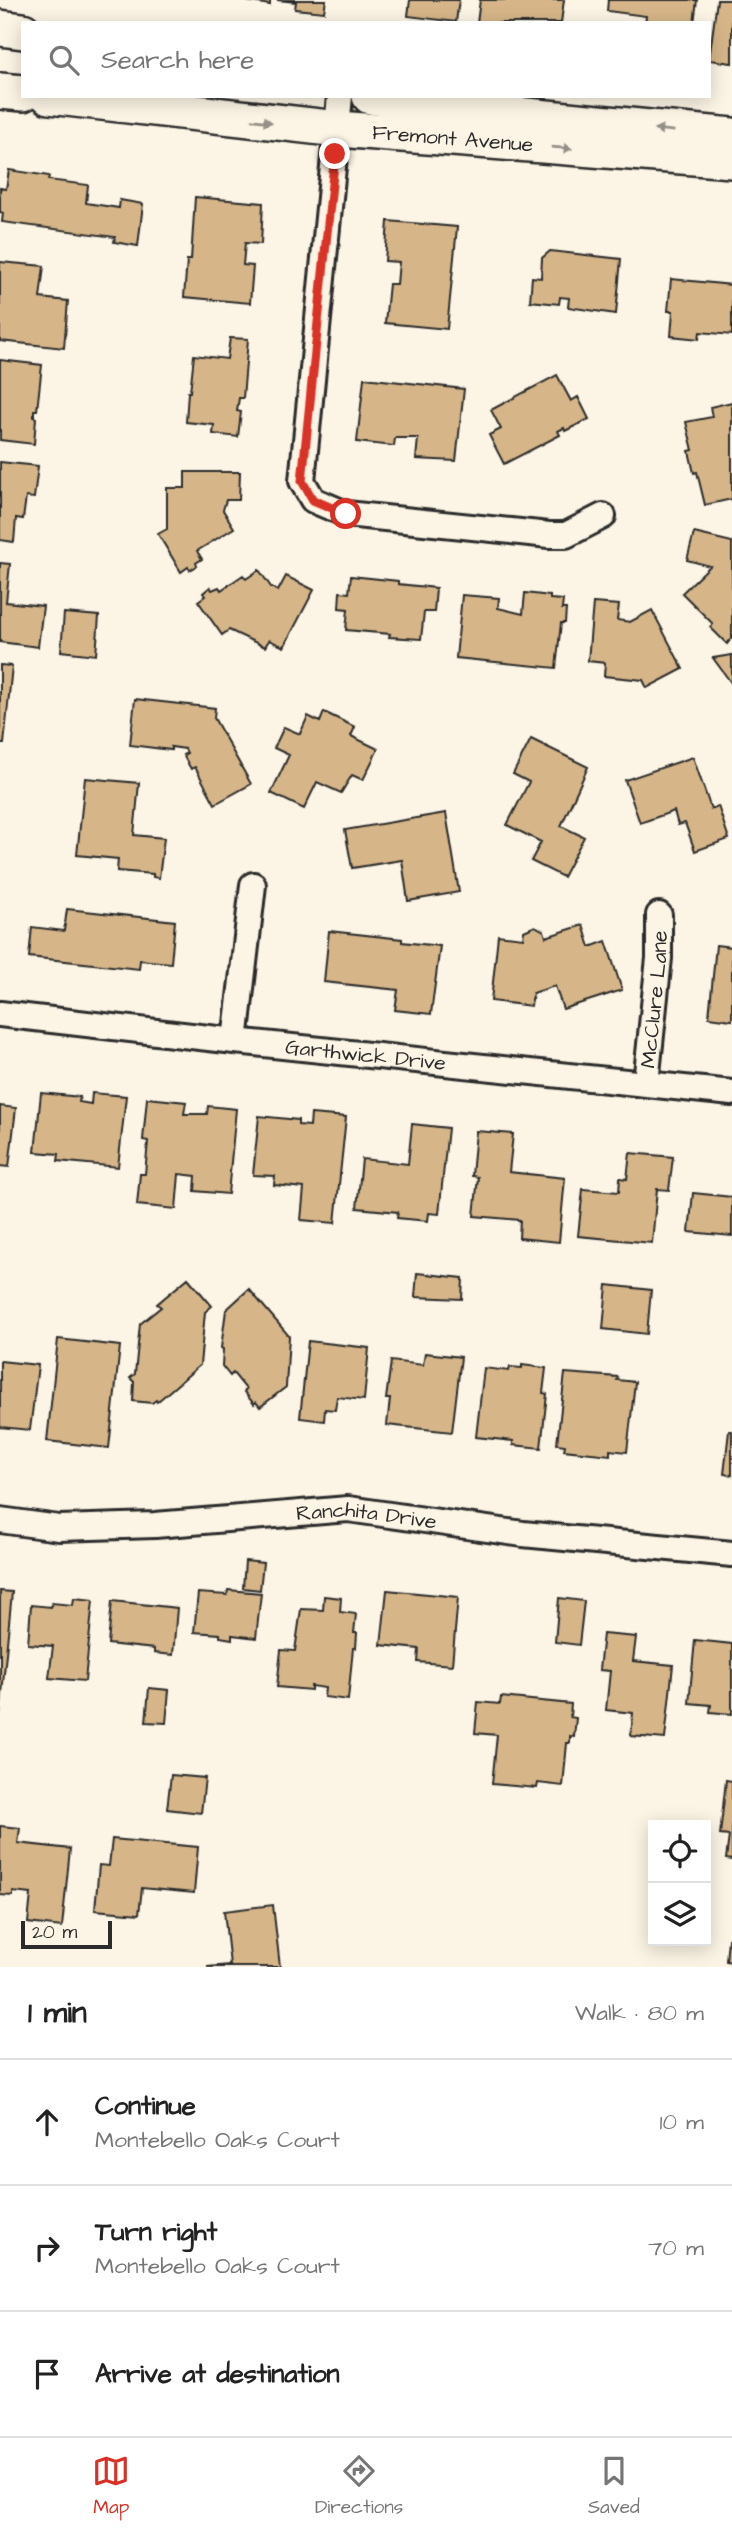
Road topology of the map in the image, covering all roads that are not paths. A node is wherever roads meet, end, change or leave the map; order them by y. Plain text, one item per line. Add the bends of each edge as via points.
1 (0, 28) edge
2 (21, 31) edge
3 (0, 91) edge
4 (21, 93) edge
5 (82, 98) edge
6 (383, 98) edge
7 (339, 113) edge
8 (732, 136) edge
9 (732, 160) edge
10 (603, 516) dead end
11 (253, 886) dead end
12 (659, 915) dead end
13 (0, 1014) edge
14 (235, 1041) junction
15 (646, 1083) junction
16 (732, 1093) edge
17 (0, 1520) edge
18 (732, 1554) edge

1 - 2 main road
3 - 4 main road
5 -> 7 main road, Fremont Avenue
8 -> 6 main road, Fremont Avenue
7 -> 9 main road, Fremont Avenue
7 - 10 street via 302,481 313,500 346,514 550,535 566,535
11 - 14 street
12 - 15 street, McClure Lane
13 - 14 street, Garthwick Drive
14 - 15 street, Garthwick Drive
15 - 16 street, Garthwick Drive
17 - 18 street, Ranchita Drive via 59,1528 348,1509 523,1534

